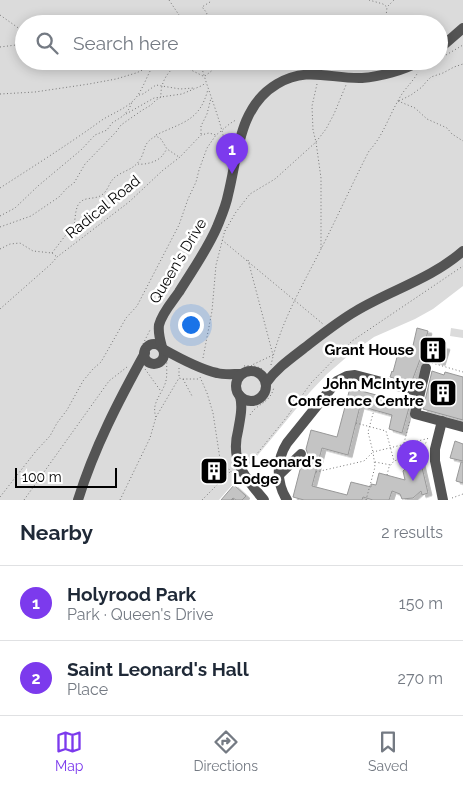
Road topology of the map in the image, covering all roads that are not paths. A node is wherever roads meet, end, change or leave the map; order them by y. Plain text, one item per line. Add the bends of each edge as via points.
1 (463, 28) edge
2 (448, 45) edge
3 (312, 70) edge
4 (325, 70) edge
5 (397, 70) edge
6 (463, 251) edge
7 (167, 353) junction
8 (139, 365) junction
9 (426, 368) road end
10 (219, 374) junction
11 (240, 374) junction
12 (269, 374) junction
13 (238, 392) junction
14 (420, 392) junction
15 (256, 400) junction
16 (241, 419) junction
17 (442, 421) junction
18 (463, 427) edge
19 (301, 454) dead end
20 (279, 474) junction
21 (446, 499) edge
22 (78, 500) edge
23 (264, 500) edge
24 (287, 500) edge

1 - 2 street
3 - 7 street, Queen's Drive via 275,84 257,101 247,118 222,214 194,270 161,320 159,331
4 - 5 street, Queen's Drive via 362,78
6 - 12 street via 435,272 357,311
7 - 8 street via 157,363
7 - 8 street via 157,344 152,344 147,347 146,358
7 - 10 street
8 - 22 street via 99,444
9 - 14 street
10 - 11 street
10 - 13 street
11 - 12 street via 252,370
11 - 13 street
12 - 15 street via 264,395
13 - 15 street via 247,401
13 - 16 street
14 - 17 street via 415,414
14 - 20 street via 355,376 337,381 283,448
15 - 16 street via 248,406
16 - 23 street via 236,436 235,468
17 - 18 street
17 - 21 street via 435,461
19 - 20 street
20 - 24 street via 280,486

